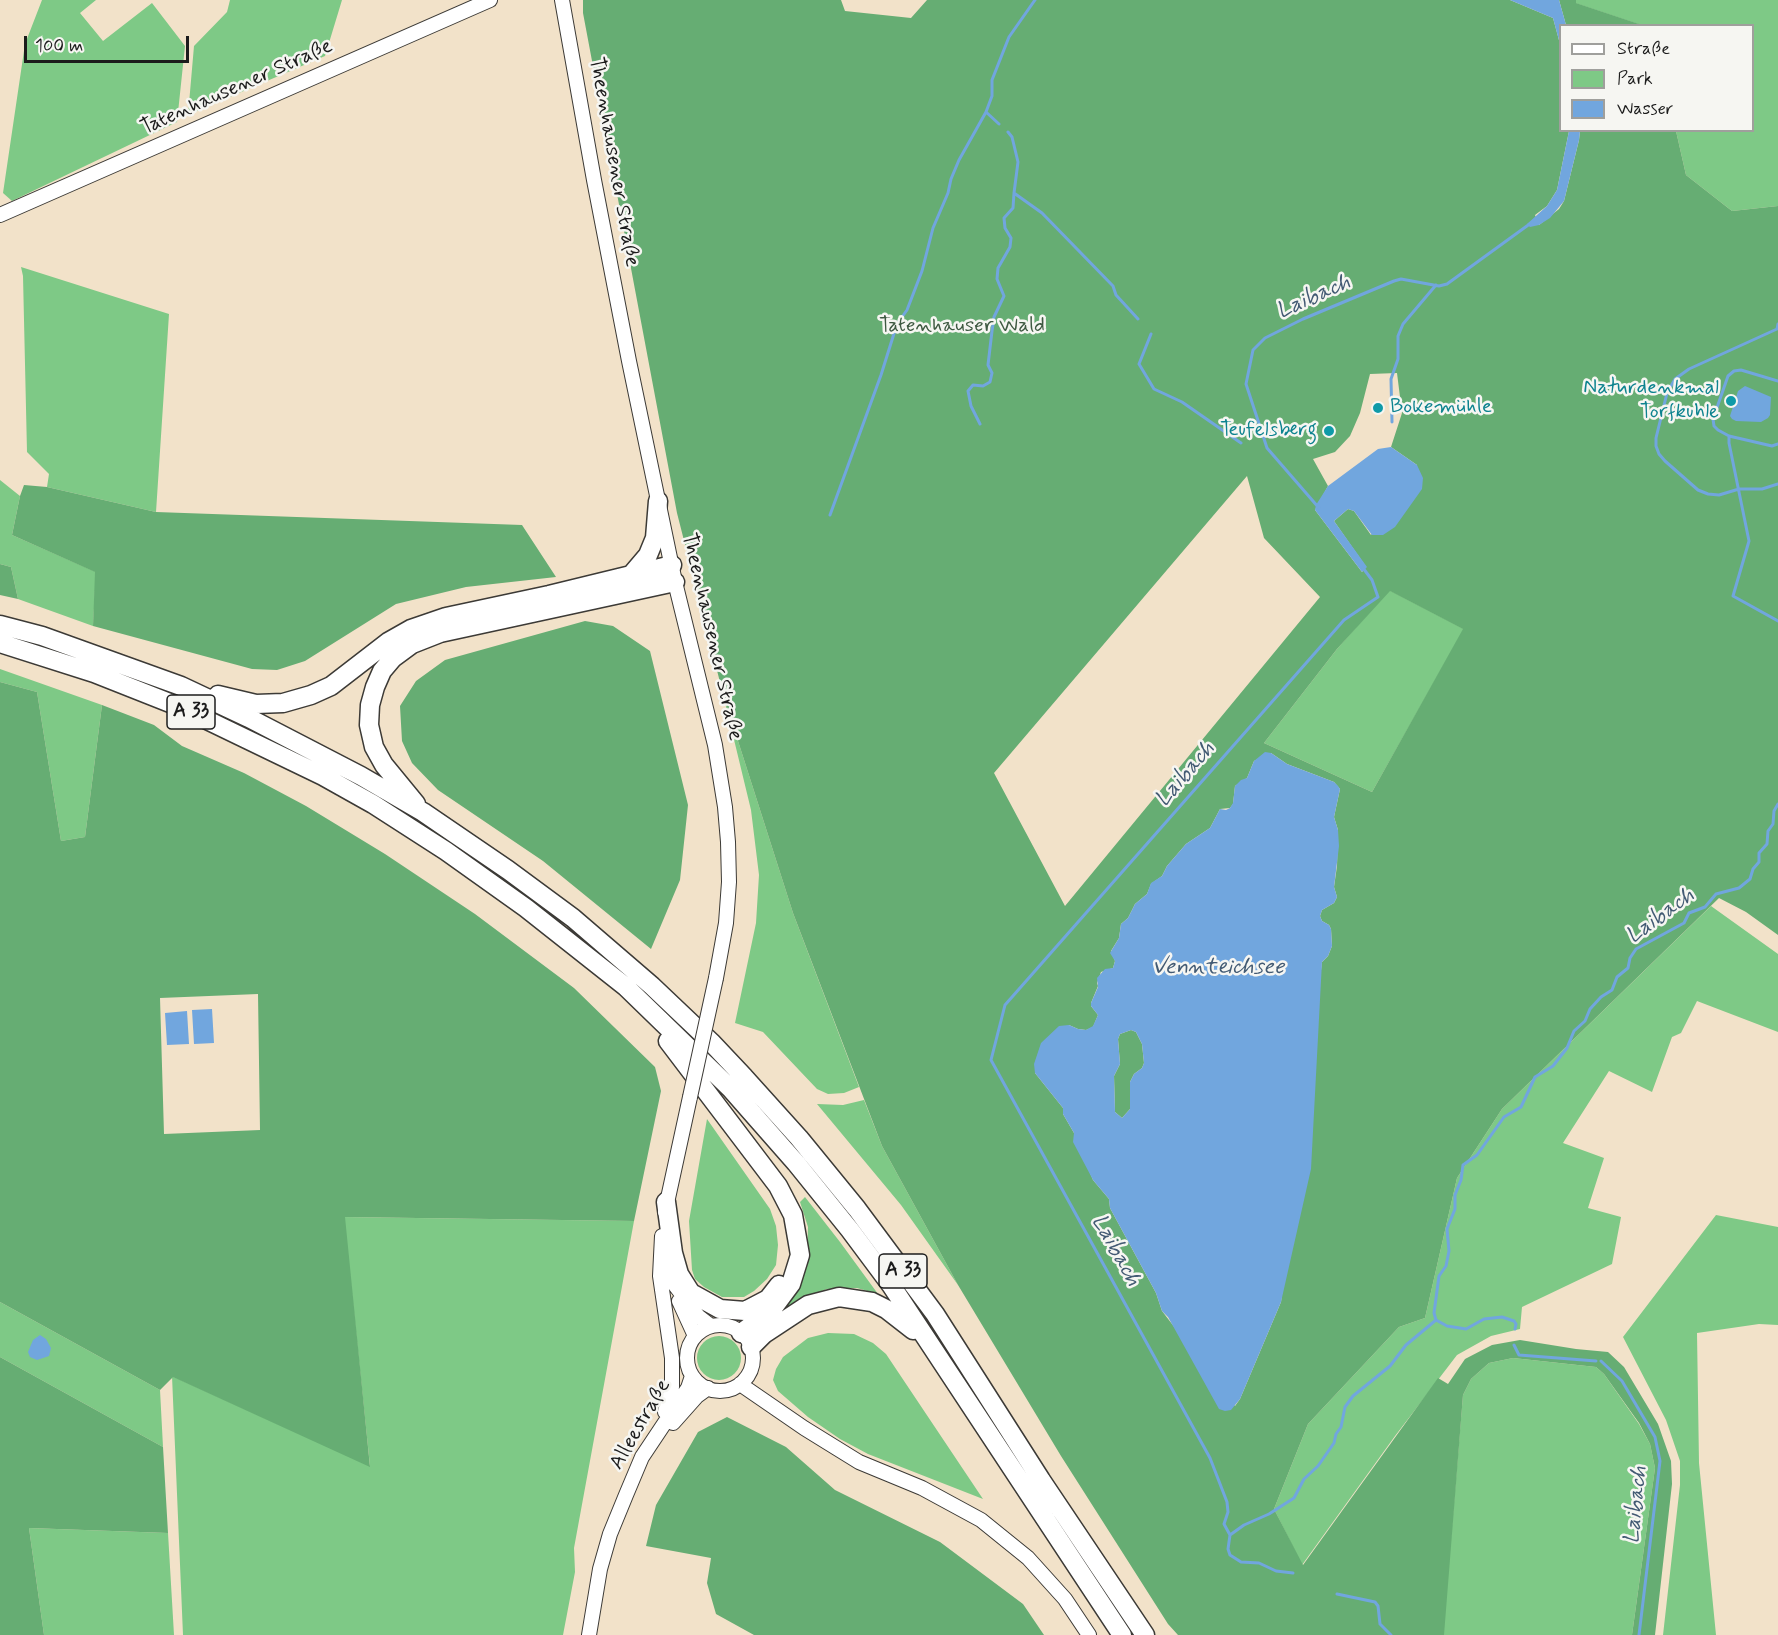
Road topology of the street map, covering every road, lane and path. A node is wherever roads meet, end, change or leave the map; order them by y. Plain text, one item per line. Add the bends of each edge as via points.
1 (490, 0) edge
2 (562, 0) edge
3 (0, 215) edge
4 (658, 501) junction
5 (673, 573) junction
6 (631, 575) junction
7 (0, 625) edge
8 (0, 643) edge
9 (181, 686) junction
10 (423, 812) junction
11 (626, 987) junction
12 (666, 1202) junction
13 (797, 1233) junction
14 (662, 1236) junction
15 (674, 1284) junction
16 (711, 1326) junction
17 (695, 1336) junction
18 (746, 1340) junction
19 (934, 1351) junction
20 (749, 1372) junction
21 (692, 1376) junction
22 (740, 1384) junction
23 (708, 1388) junction
24 (804, 1428) junction
25 (642, 1457) junction
26 (626, 1495) junction
27 (589, 1635) edge
28 (1089, 1635) edge
29 (1122, 1635) edge
30 (1144, 1635) edge

1 - 3 main road, Tatenhausener Straße
2 - 4 main road, Theenhausener Straße
4 - 5 main road, Theenhausener Straße
4 - 6 highway via 655,538 648,555
5 - 6 highway
5 - 10 highway via 440,633 393,658 375,687 369,725 374,747 384,765
5 - 12 main road, Theenhausener Straße, bridge via 715,745 725,807 729,882 716,978
6 - 9 highway via 446,617 411,629 331,686 283,703 256,704
7 - 9 highway, A 33
8 - 11 highway, A 33 via 180,706 323,776 446,851
9 - 10 highway, A 33 via 361,776
10 - 30 highway, A 33 via 573,918 652,986 711,1042 799,1138 935,1314
11 - 13 highway via 778,1186 793,1215
11 - 19 highway, A 33 via 731,1089 796,1163 850,1230
12 - 13 highway via 679,1274 691,1293 720,1310 745,1311 768,1299 784,1280
12 - 14 main road, Theenhausener Straße
13 - 18 highway via 800,1255 791,1284
14 - 15 main road, Theenhausener Straße
14 - 25 main road via 660,1276 672,1358 672,1387 667,1408
15 - 16 main road, Theenhausener Straße via 698,1316
15 - 17 main road, Theenhausener Straße
16 - 17 main road
16 - 18 main road via 732,1327
17 - 21 main road via 687,1356
18 - 19 highway via 764,1334 808,1305 839,1297 872,1302 886,1309
18 - 20 main road via 752,1360
19 - 29 highway, A 33
20 - 22 main road
20 - 24 main road
21 - 23 main road
21 - 25 main road, Alleestraße
22 - 23 main road via 719,1391
22 - 24 main road
23 - 26 main road, Alleestraße via 671,1424
24 - 28 main road via 859,1462 922,1488 981,1520 1028,1558 1065,1599
25 - 26 main road, Alleestraße
26 - 27 main road, Alleestraße via 600,1569

